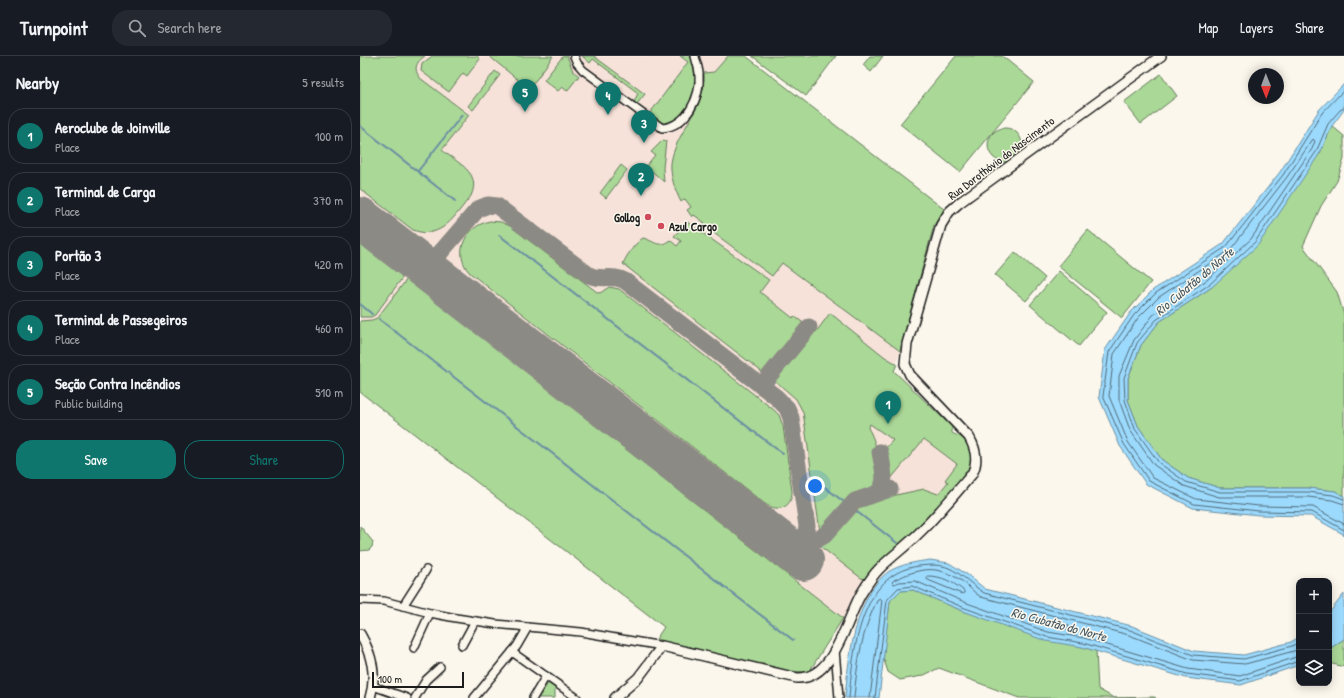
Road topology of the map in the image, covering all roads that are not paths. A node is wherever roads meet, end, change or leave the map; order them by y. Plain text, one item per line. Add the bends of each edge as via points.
1 (574, 56) edge
2 (694, 56) edge
3 (1161, 56) edge
4 (426, 570) dead end
5 (360, 600) edge
6 (403, 606) junction
7 (430, 613) junction
8 (475, 621) junction
9 (528, 627) junction
10 (360, 634) edge
11 (462, 645) dead end
12 (662, 646) junction
13 (414, 648) dead end
14 (835, 650) junction
15 (512, 652) junction
16 (440, 667) dead end
17 (546, 676) junction
18 (373, 686) junction
19 (370, 698) edge
20 (408, 698) edge
21 (415, 698) edge
22 (474, 698) edge
23 (533, 698) edge
24 (576, 698) edge
25 (615, 698) edge
26 (839, 698) edge

1 - 2 street via 583,70 662,128 677,124 693,105 700,82
3 - 14 street, Rua Dorothóvio do Nascimento via 959,202 941,225 907,344 906,368 913,380 969,437 974,448 976,464 972,474 928,524 874,574
4 - 6 street
5 - 6 street
6 - 7 street
7 - 8 street
7 - 13 street
8 - 9 street
8 - 11 street
9 - 12 street via 581,632
9 - 15 street
10 - 18 street via 372,661
12 - 14 street via 790,677 804,678 810,677 824,667
12 - 25 street via 638,678
14 - 26 street
15 - 17 street
15 - 22 street
16 - 21 street via 426,680
17 - 23 street
17 - 24 street
18 - 19 street
18 - 20 street

